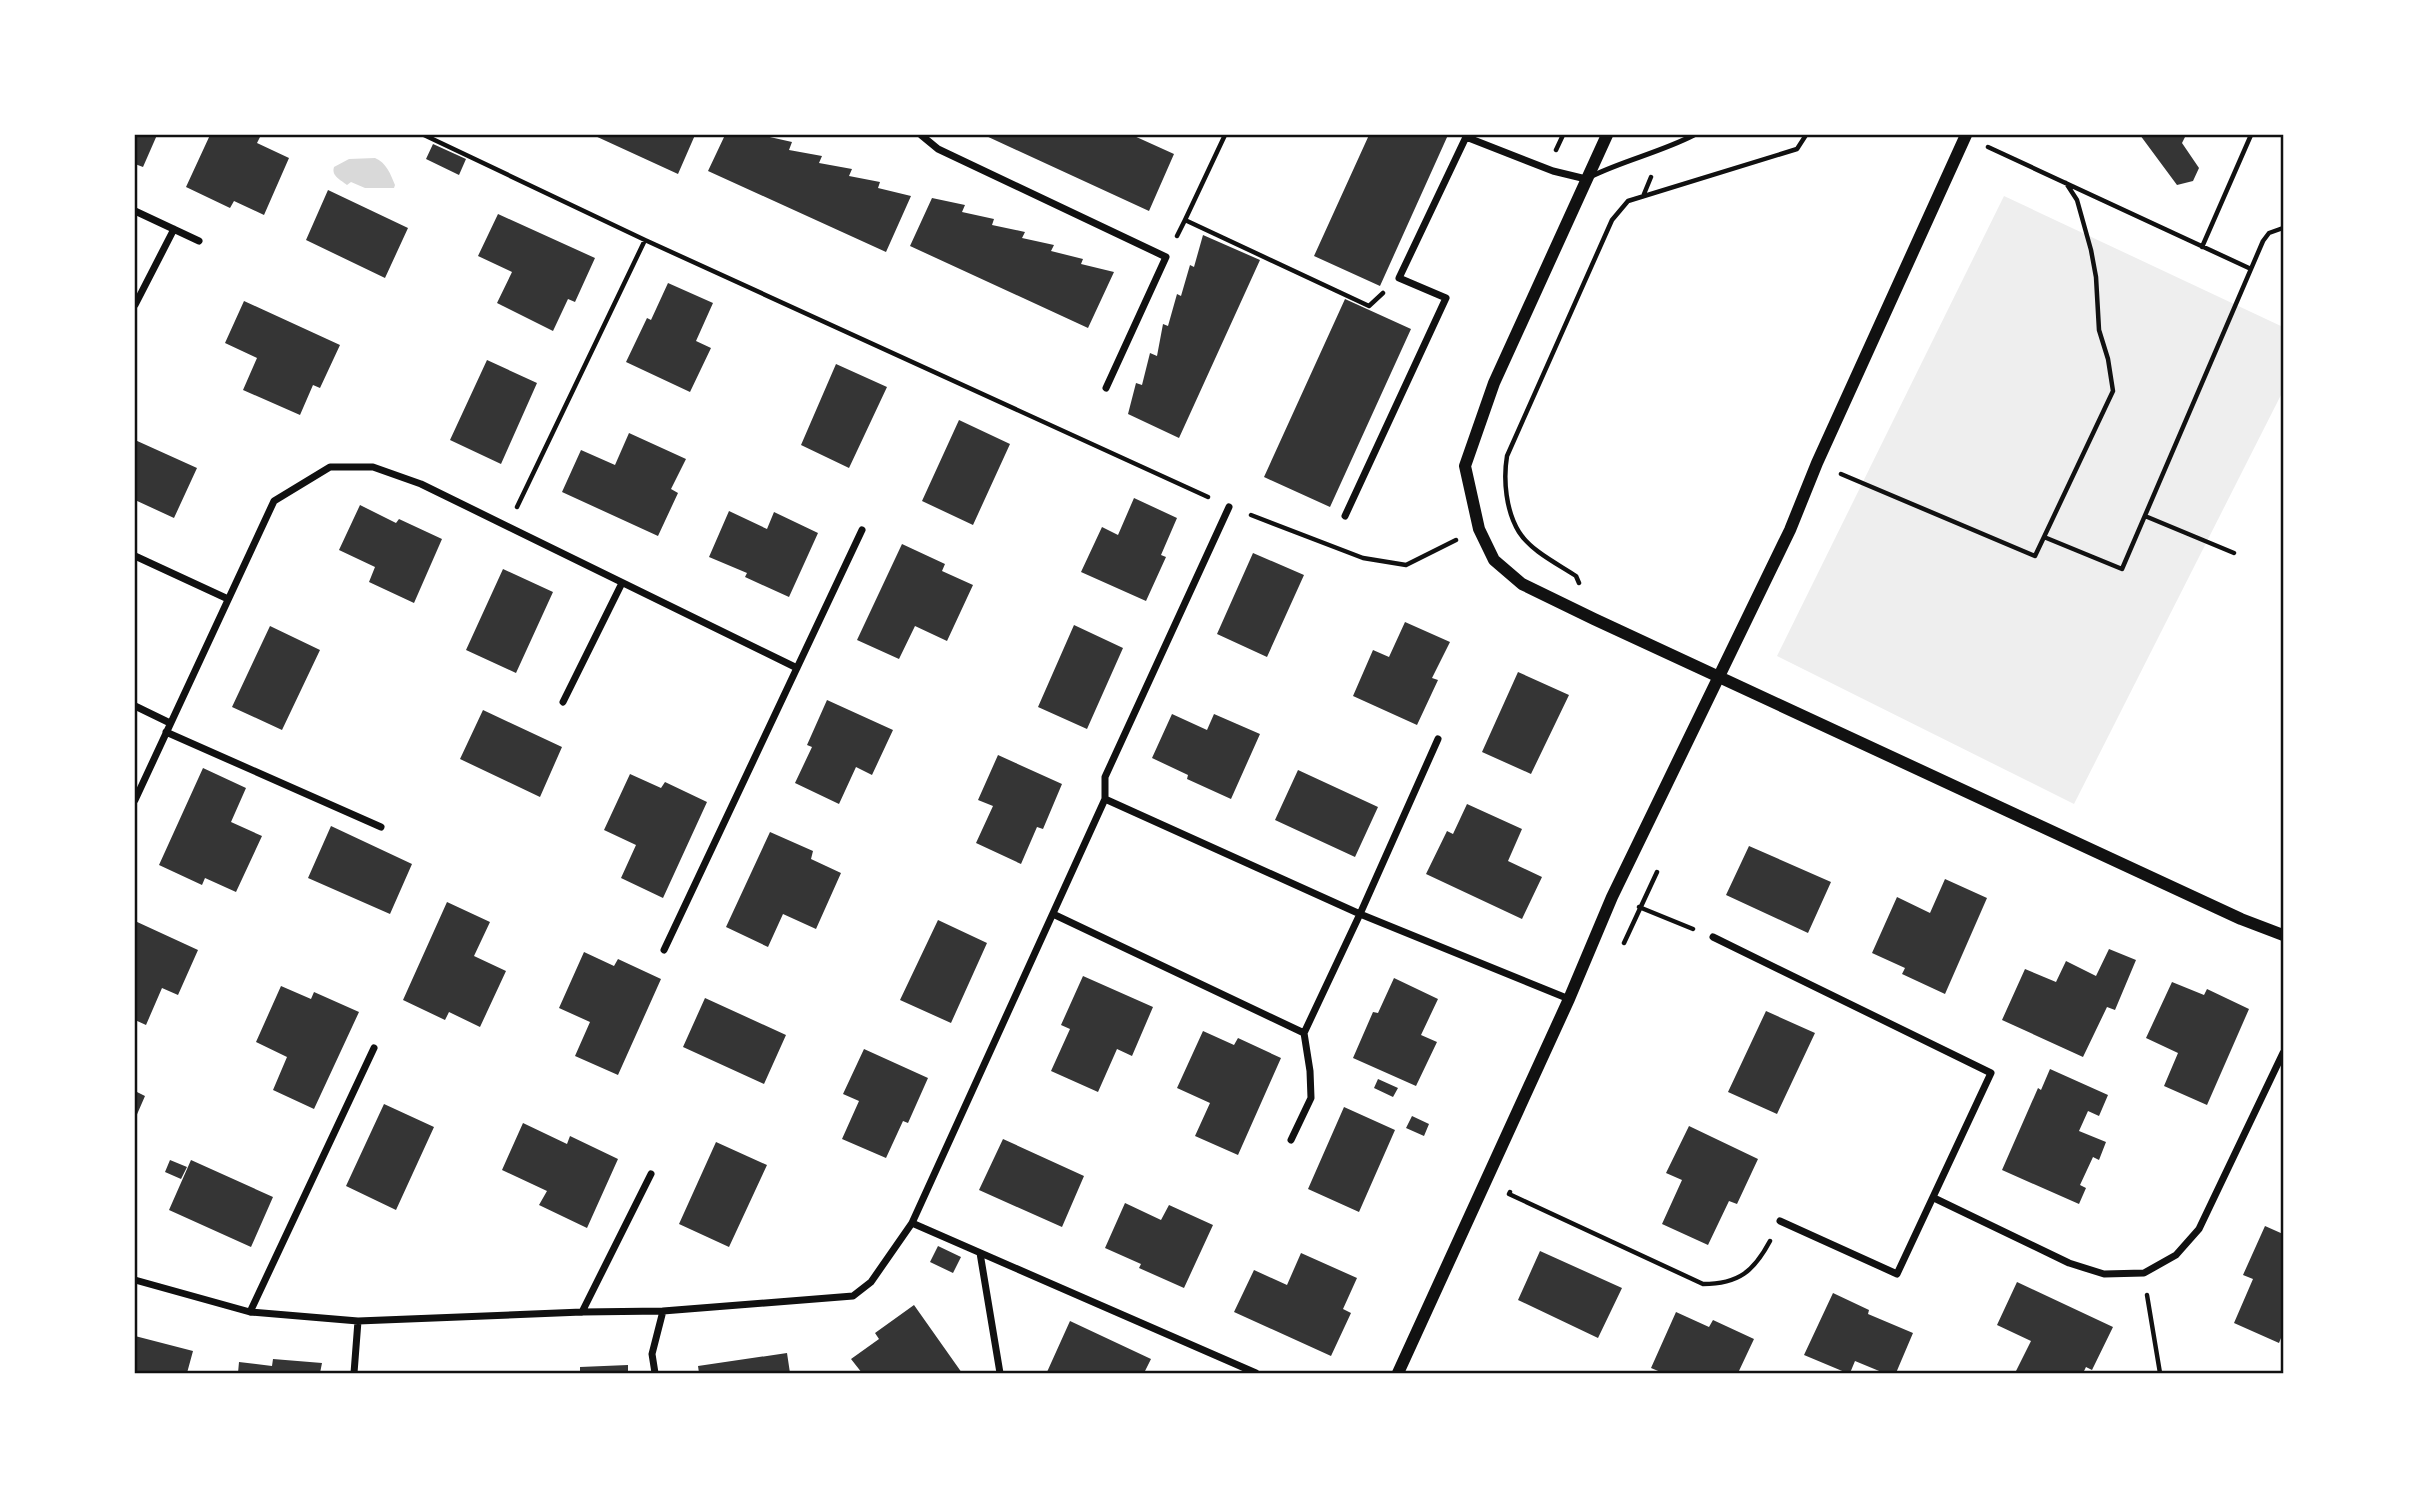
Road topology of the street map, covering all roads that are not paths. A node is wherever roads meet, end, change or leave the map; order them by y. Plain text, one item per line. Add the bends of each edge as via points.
1 (921, 135) edge
2 (1607, 135) edge
3 (1694, 135) edge
4 (1966, 136) edge
5 (1586, 179) junction
6 (135, 211) edge
7 (174, 229) junction
8 (199, 242) dead end
9 (135, 305) edge
10 (1106, 388) dead end
11 (1228, 507) road end
12 (1345, 516) dead end
13 (862, 530) dead end
14 (135, 556) edge
15 (622, 583) junction
16 (228, 599) junction
17 (797, 668) junction
18 (1720, 677) junction
19 (563, 702) dead end
20 (135, 706) edge
21 (170, 723) junction
22 (166, 732) junction
23 (1438, 739) dead end
24 (1105, 799) junction
25 (135, 800) edge
26 (381, 827) dead end
27 (1053, 914) junction
28 (1360, 914) junction
29 (2283, 935) edge
30 (1713, 937) road end
31 (664, 950) dead end
32 (1569, 999) junction
33 (1304, 1033) junction
34 (374, 1048) dead end
35 (2283, 1053) edge
36 (1291, 1140) dead end
37 (651, 1174) dead end
38 (1934, 1198) junction
39 (1780, 1221) road end
40 (912, 1223) junction
41 (980, 1253) junction
42 (135, 1280) edge
43 (663, 1311) junction
44 (250, 1312) junction
45 (582, 1312) junction
46 (358, 1321) junction
47 (354, 1373) edge
48 (655, 1373) edge
49 (1000, 1373) edge
50 (1256, 1373) edge
51 (1398, 1373) edge

1 - 10 street via 938,149 1166,257
2 - 5 street
3 - 5 lane
4 - 18 street
5 - 12 street via 1466,137 1399,278 1446,298
5 - 18 street via 1494,383 1465,466 1479,529 1494,560 1522,584
6 - 7 street
7 - 8 street
7 - 9 street
11 - 24 street via 1105,777
13 - 17 street
14 - 16 street
15 - 16 street via 421,484 373,467 330,467 274,501
15 - 17 street
15 - 19 street
16 - 21 street
17 - 31 street
18 - 29 street
18 - 32 street via 1612,897
20 - 21 street
21 - 22 street
22 - 25 street
22 - 26 street
23 - 28 street
24 - 27 street
24 - 28 street
27 - 33 street
27 - 40 street
28 - 32 street
28 - 33 street
30 - 38 street via 1991,1073
32 - 51 street
33 - 36 street via 1311,1098
34 - 44 street
35 - 38 street via 2199,1229 2176,1255 2144,1273 2105,1274 2069,1263
37 - 45 street
38 - 39 street via 1897,1274
40 - 41 street
40 - 43 street via 871,1282 853,1296
41 - 49 street
41 - 50 street
42 - 44 street
43 - 45 street
43 - 48 street via 652,1354
44 - 46 street
45 - 46 street
46 - 47 street

